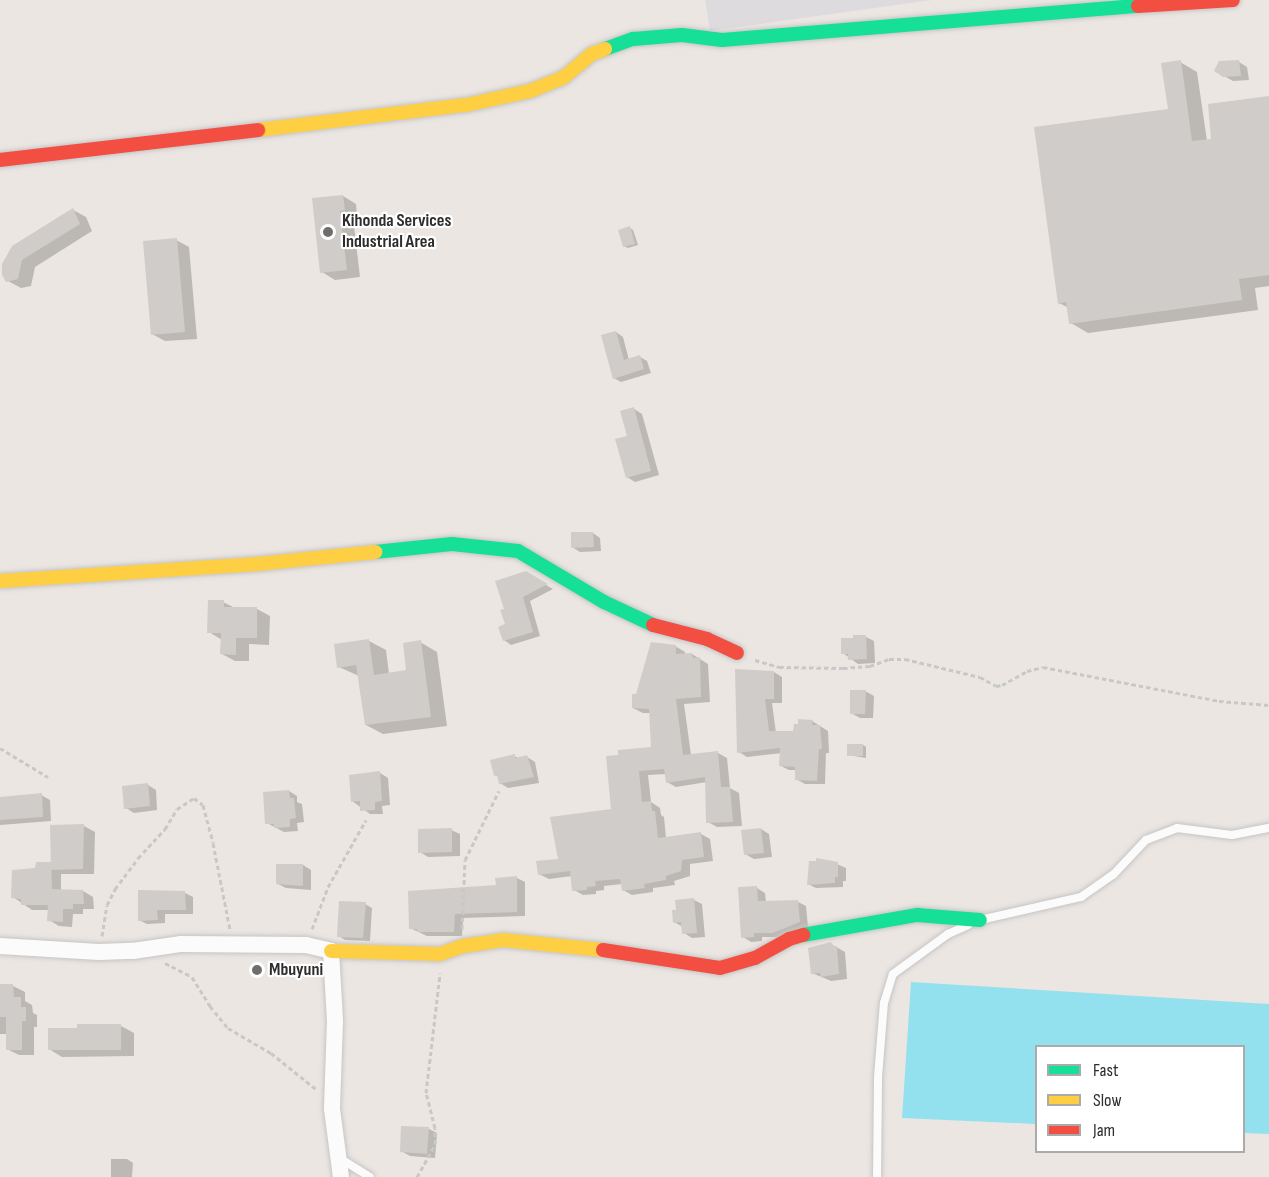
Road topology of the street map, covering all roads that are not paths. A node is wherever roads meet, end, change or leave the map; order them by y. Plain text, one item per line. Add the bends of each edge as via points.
1 (1233, 0) edge
2 (0, 160) edge
3 (0, 581) edge
4 (737, 653) road end
5 (1269, 828) edge
6 (980, 920) junction
7 (0, 946) edge
8 (332, 951) junction
9 (341, 1159) junction
10 (341, 1177) edge
11 (370, 1177) edge
12 (877, 1177) edge

1 - 2 street via 722,40 659,35 609,46 592,54 563,78 530,91 466,105
3 - 4 street via 257,564 452,544 488,546 518,551 653,626 707,639
5 - 6 lane via 1232,835 1177,828 1146,840 1113,876 1081,897
6 - 8 street via 917,915 828,929 789,939 755,958 720,968 617,951 503,940 440,954
6 - 12 lane via 948,934 893,974 884,1003 878,1077
7 - 8 street via 99,952 181,944 306,945
8 - 9 street via 332,1109
9 - 10 street
9 - 11 lane

